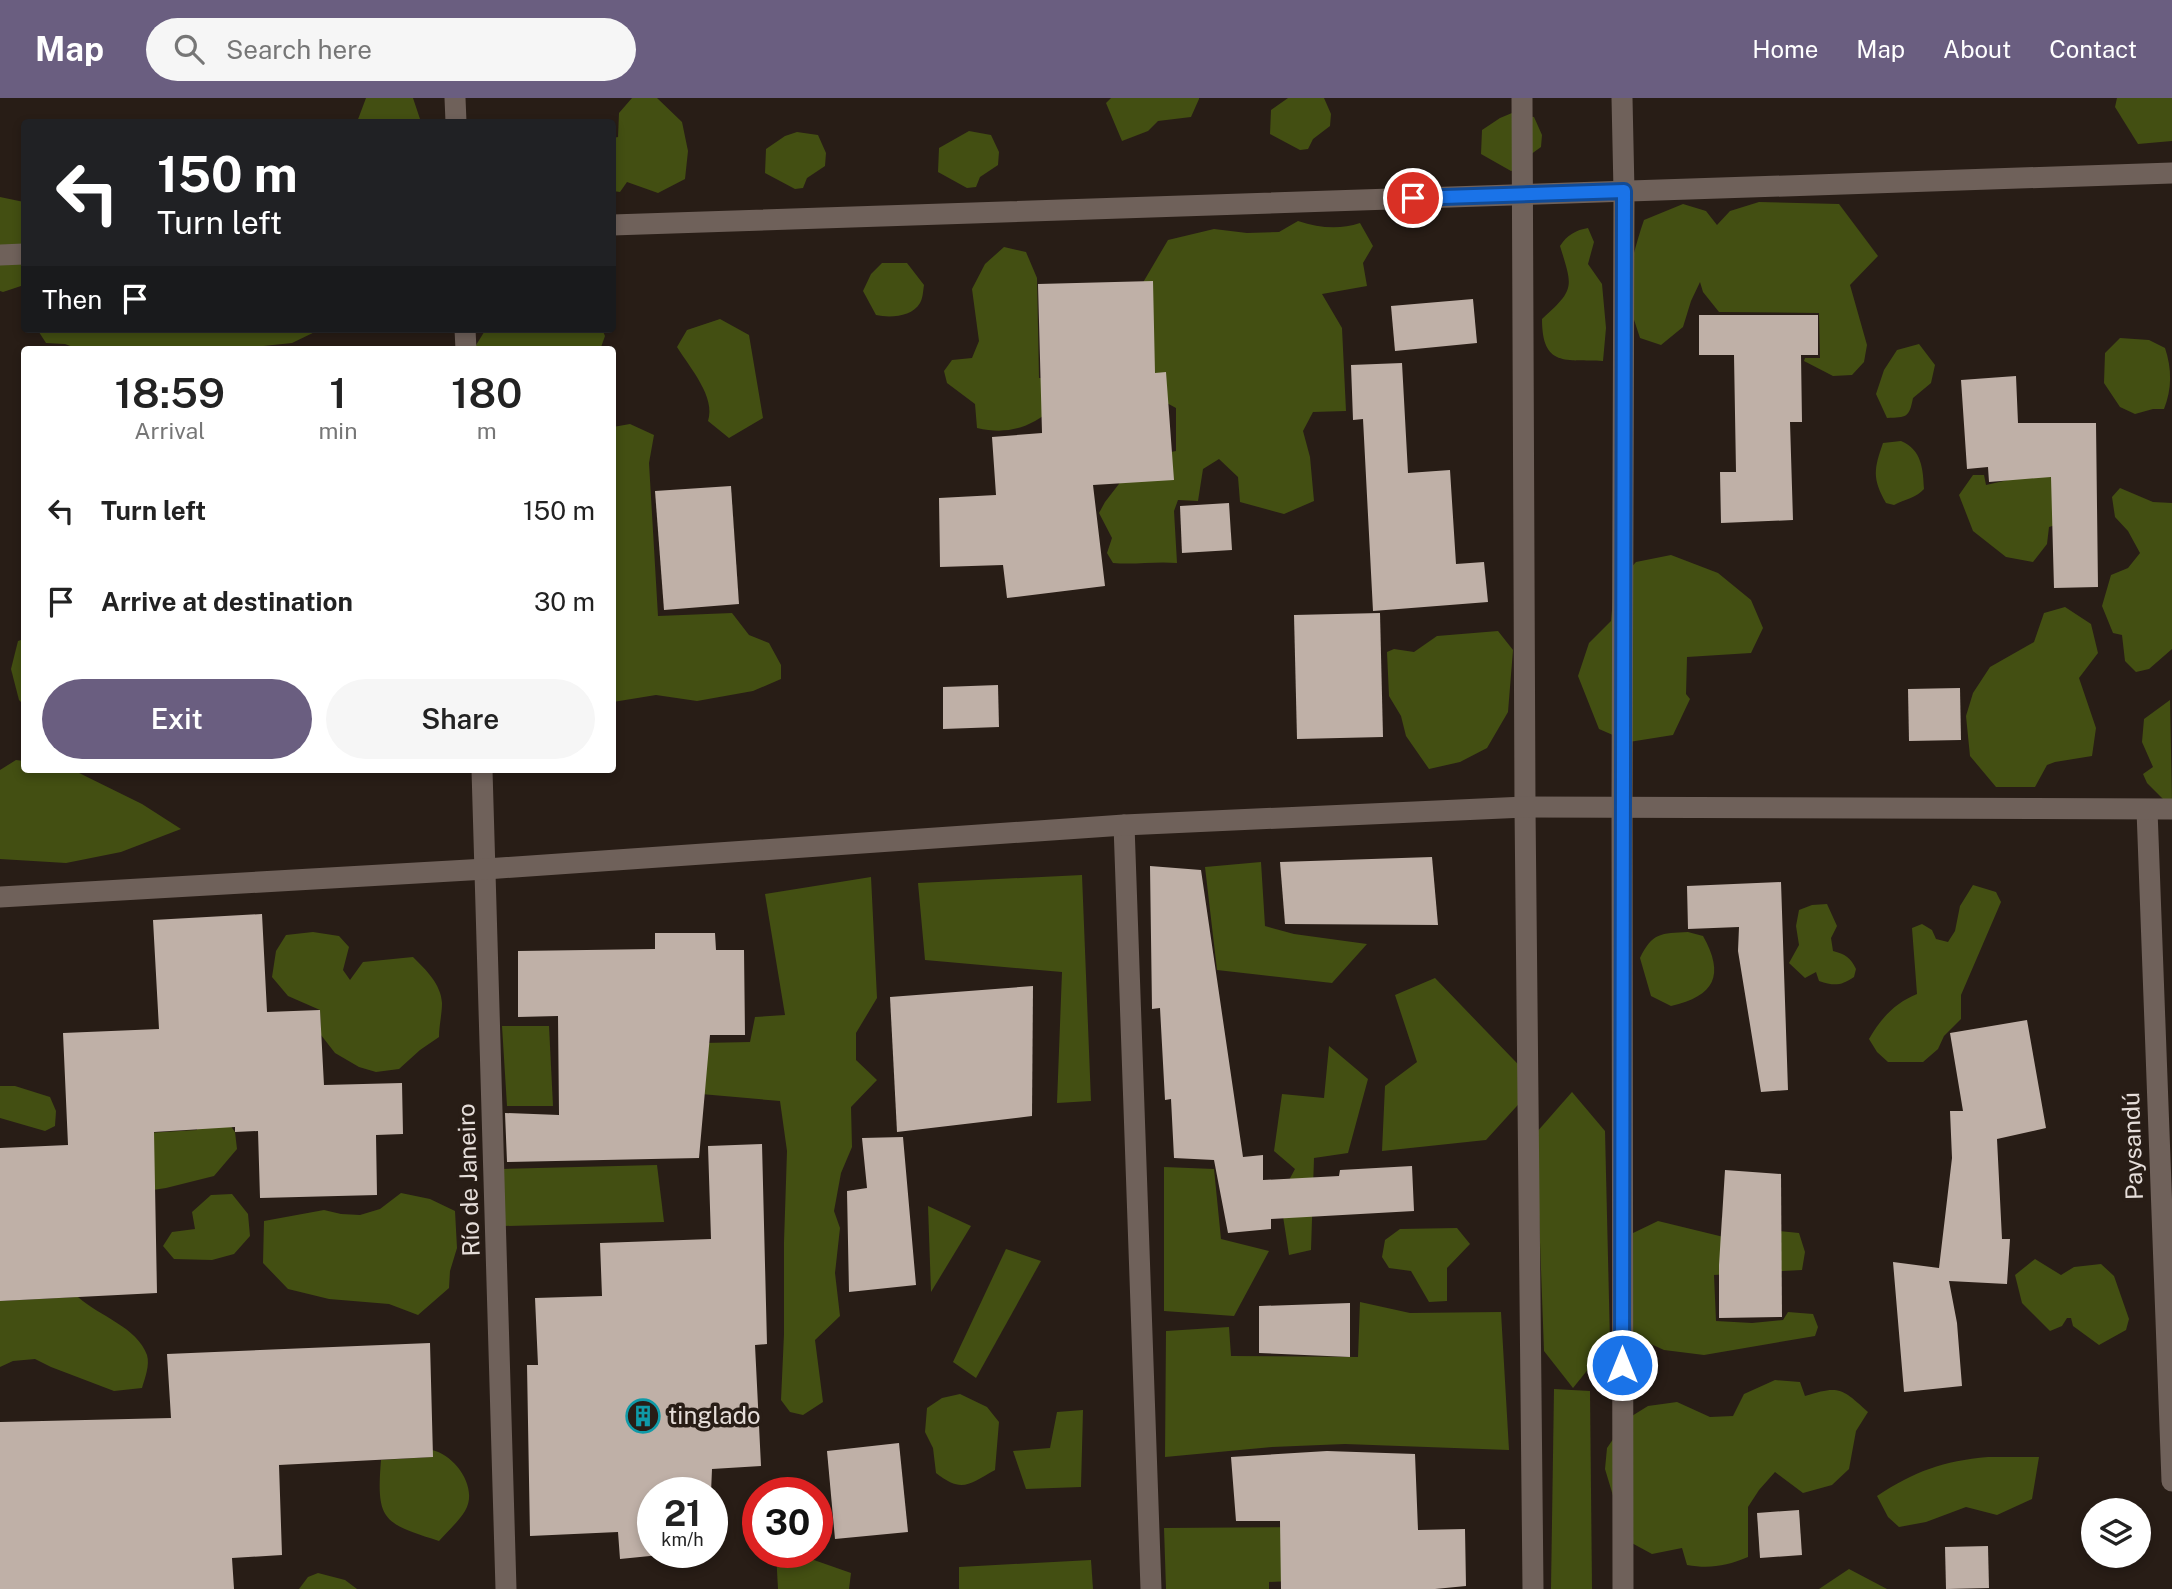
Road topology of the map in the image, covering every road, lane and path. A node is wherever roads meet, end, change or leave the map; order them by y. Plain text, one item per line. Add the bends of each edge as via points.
1 (455, 98) edge
2 (1522, 98) edge
3 (1622, 98) edge
4 (456, 119) edge
5 (2172, 173) edge
6 (1624, 191) junction
7 (1523, 194) junction
8 (616, 225) edge
9 (21, 254) edge
10 (0, 255) edge
11 (482, 773) edge
12 (1622, 806) junction
13 (1525, 807) junction
14 (2172, 809) edge
15 (2147, 810) junction
16 (1124, 825) junction
17 (486, 869) junction
18 (0, 897) edge
19 (2172, 1481) edge
20 (506, 1589) edge
21 (1151, 1589) edge
22 (1534, 1589) edge
23 (1623, 1589) edge

1 - 4 street
2 - 7 street
3 - 6 street
5 - 6 street
6 - 7 street
6 - 12 street
7 - 8 street
7 - 13 street
9 - 10 street
11 - 17 street, Río de Janeiro
12 - 13 street
12 - 15 street
12 - 23 street
13 - 16 street
13 - 22 street
14 - 15 street
15 - 19 street, Paysandú
16 - 17 street
16 - 21 street
17 - 18 street
17 - 20 street, Río de Janeiro

